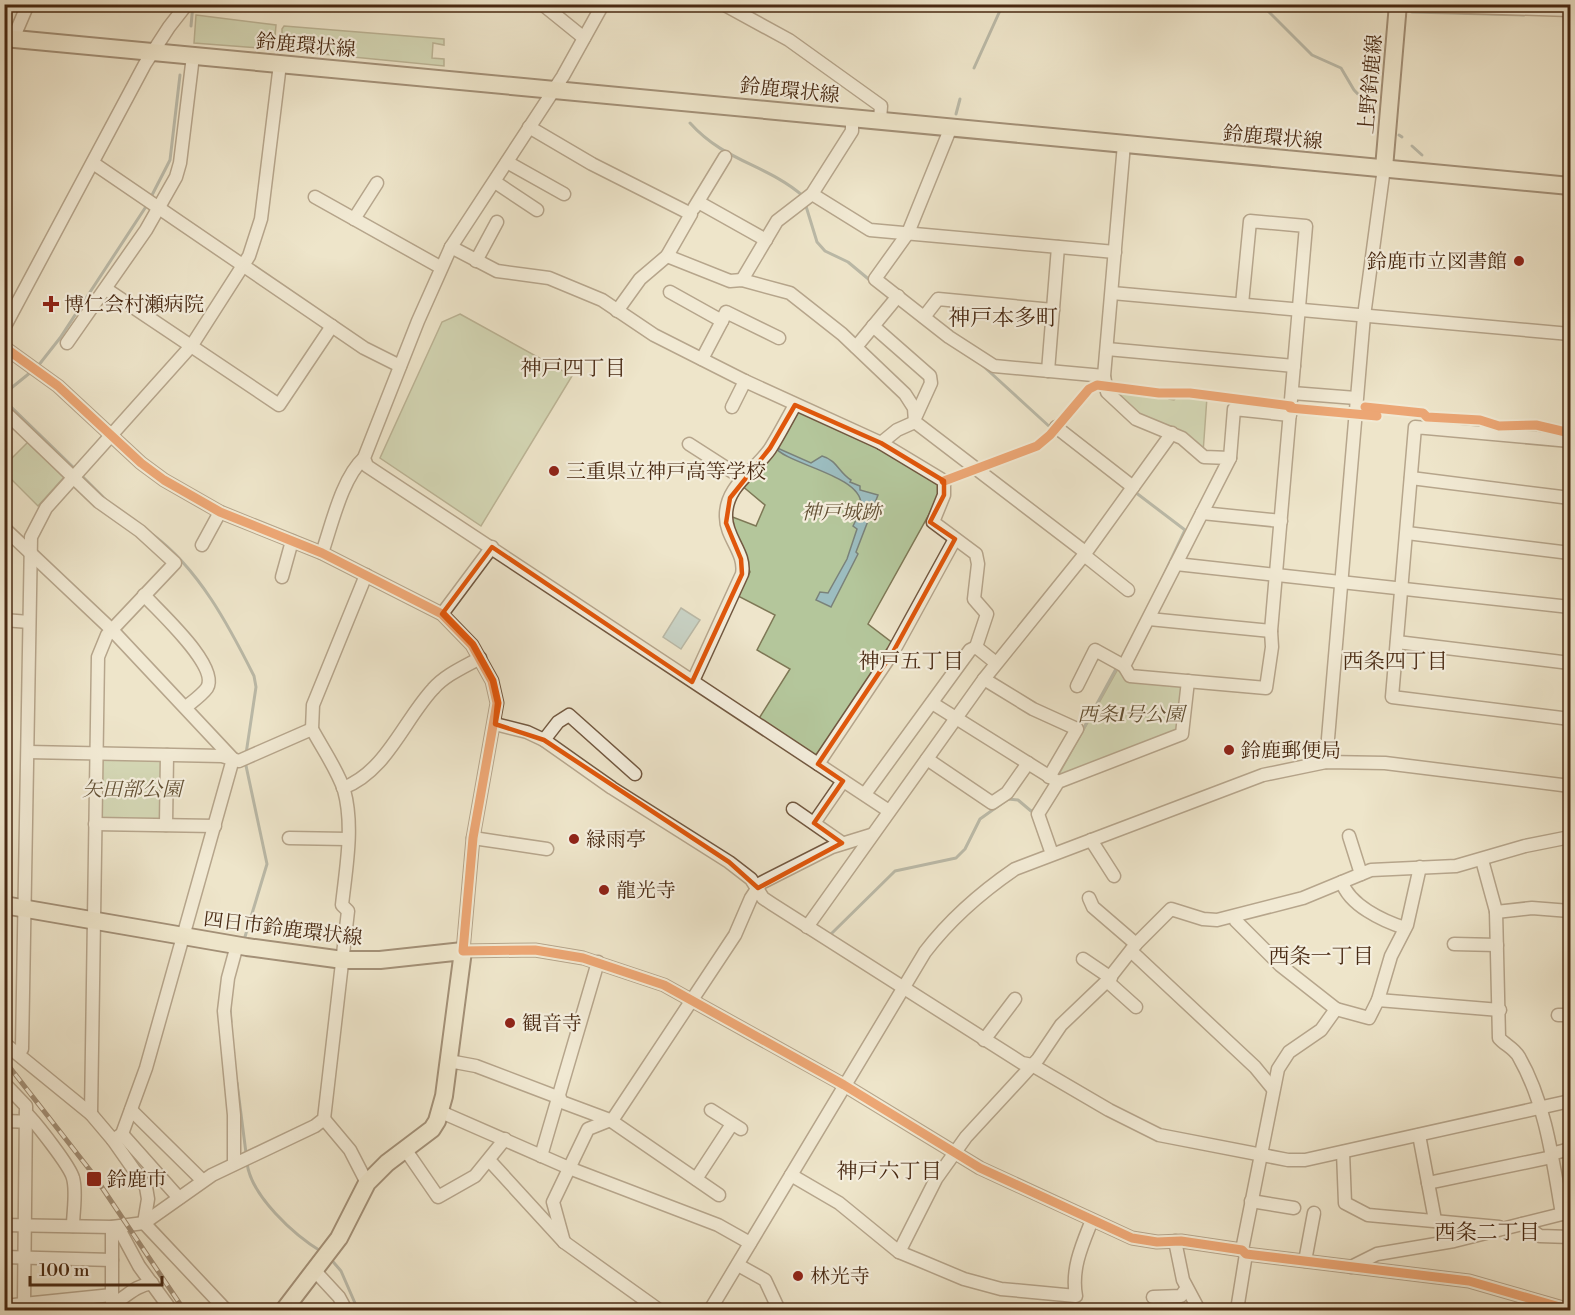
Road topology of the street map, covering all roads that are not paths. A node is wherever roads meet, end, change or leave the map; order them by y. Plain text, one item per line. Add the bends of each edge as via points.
1 (28, 4) edge
2 (542, 4) edge
3 (603, 4) edge
4 (723, 4) edge
5 (1377, 4) edge
6 (1398, 5) edge
7 (184, 6) edge
8 (1570, 9) edge
9 (9, 38) edge
10 (584, 38) junction
11 (152, 52) junction
12 (193, 56) junction
13 (280, 64) junction
14 (553, 88) junction
15 (852, 118) junction
16 (880, 120) junction
17 (529, 127) junction
18 (951, 127) junction
19 (1124, 144) junction
20 (725, 157) dead end
21 (507, 162) junction
22 (93, 163) junction
23 (1384, 168) junction
24 (495, 182) junction
25 (377, 183) dead end
26 (1570, 186) edge
27 (564, 194) dead end
28 (315, 197) dead end
29 (808, 197) junction
30 (700, 203) dead end
31 (152, 205) junction
32 (537, 210) dead end
33 (691, 214) junction
34 (354, 219) junction
35 (497, 222) dead end
36 (909, 233) junction
37 (766, 240) junction
38 (451, 247) junction
39 (1058, 247) junction
40 (1115, 252) junction
41 (667, 256) junction
42 (476, 261) junction
43 (244, 267) junction
44 (440, 267) junction
45 (742, 280) junction
46 (106, 289) junction
47 (670, 292) dead end
48 (1112, 292) junction
49 (896, 299) junction
50 (1242, 304) junction
51 (1053, 310) junction
52 (1298, 310) junction
53 (617, 311) junction
54 (1364, 315) junction
55 (924, 317) junction
56 (722, 321) junction
57 (332, 326) junction
58 (873, 326) junction
59 (4, 328) edge
60 (1570, 334) edge
61 (779, 338) dead end
62 (67, 343) dead end
63 (192, 345) junction
64 (5, 347) edge
65 (856, 348) junction
66 (1107, 348) junction
67 (702, 359) junction
68 (400, 366) junction
69 (1294, 366) junction
70 (1048, 371) junction
71 (1104, 376) junction
72 (745, 381) junction
73 (1292, 393) junction
74 (1356, 398) junction
75 (795, 405) junction
76 (732, 407) dead end
77 (4, 411) edge
78 (1290, 415) junction
79 (915, 419) junction
80 (1056, 427) dead end
81 (1172, 433) junction
82 (111, 435) junction
83 (1570, 441) edge
84 (881, 443) junction
85 (689, 444) dead end
86 (364, 458) junction
87 (1230, 458) junction
88 (76, 474) junction
89 (742, 478) junction
90 (1411, 478) junction
91 (1132, 489) junction
92 (1570, 498) edge
93 (220, 512) junction
94 (1202, 513) junction
95 (1281, 520) junction
96 (4, 528) edge
97 (1407, 533) junction
98 (955, 538) junction
99 (292, 541) junction
100 (202, 545) dead end
101 (492, 547) junction
102 (30, 552) junction
103 (322, 553) junction
104 (1570, 553) edge
105 (1084, 554) junction
106 (1176, 564) junction
107 (366, 575) junction
108 (1276, 575) junction
109 (282, 577) dead end
110 (1341, 581) junction
111 (1402, 587) junction
112 (1128, 590) dead end
113 (144, 595) junction
114 (1570, 607) edge
115 (442, 614) junction
116 (1149, 619) junction
117 (4, 620) edge
118 (29, 622) junction
119 (112, 630) junction
120 (1271, 632) junction
121 (1397, 642) junction
122 (976, 647) junction
123 (480, 658) junction
124 (996, 663) junction
125 (1570, 663) edge
126 (1120, 664) junction
127 (984, 679) junction
128 (693, 681) junction
129 (1188, 681) junction
130 (1077, 686) dead end
131 (932, 703) junction
132 (186, 707) junction
133 (1570, 719) edge
134 (956, 720) junction
135 (495, 724) junction
136 (312, 729) junction
137 (544, 740) junction
138 (28, 752) junction
139 (96, 754) junction
140 (167, 755) junction
141 (241, 759) junction
142 (927, 759) junction
143 (1326, 762) junction
144 (818, 764) junction
145 (1028, 764) junction
146 (634, 774) dead end
147 (1054, 779) junction
148 (843, 781) junction
149 (1570, 786) edge
150 (343, 788) junction
151 (865, 794) junction
152 (793, 809) dead end
153 (889, 811) junction
154 (814, 823) junction
155 (95, 824) junction
156 (166, 825) junction
157 (215, 826) junction
158 (871, 835) junction
159 (1349, 836) dead end
160 (1570, 837) edge
161 (289, 838) dead end
162 (473, 838) junction
163 (347, 839) junction
164 (1091, 840) junction
165 (842, 843) junction
166 (547, 849) dead end
167 (1052, 854) junction
168 (1482, 860) junction
169 (1420, 867) junction
170 (1361, 874) junction
171 (1114, 876) dead end
172 (1342, 882) junction
173 (758, 888) junction
174 (1089, 898) dead end
175 (4, 905) edge
176 (24, 908) junction
177 (1570, 911) edge
178 (1496, 912) junction
179 (1235, 916) junction
180 (94, 921) junction
181 (807, 927) junction
182 (1405, 928) junction
183 (184, 936) junction
184 (1454, 944) dead end
185 (1497, 945) junction
186 (241, 946) junction
187 (1134, 948) junction
188 (463, 951) junction
189 (343, 960) junction
190 (1083, 960) dead end
191 (598, 962) junction
192 (1109, 979) junction
193 (903, 987) junction
194 (691, 999) junction
195 (1015, 999) dead end
196 (1378, 1000) junction
197 (1136, 1007) dead end
198 (1336, 1009) junction
199 (1500, 1010) junction
200 (984, 1040) junction
201 (4, 1043) edge
202 (18, 1053) junction
203 (449, 1061) junction
204 (1032, 1065) junction
205 (4, 1083) edge
206 (844, 1085) junction
207 (1273, 1089) junction
208 (560, 1099) junction
209 (1570, 1101) edge
210 (1540, 1108) junction
211 (131, 1110) junction
212 (711, 1110) dead end
213 (441, 1112) junction
214 (91, 1113) junction
215 (29, 1119) junction
216 (324, 1119) junction
217 (610, 1120) junction
218 (4, 1121) edge
219 (1419, 1135) junction
220 (117, 1137) junction
221 (505, 1139) junction
222 (405, 1149) junction
223 (1570, 1149) edge
224 (1343, 1152) junction
225 (954, 1153) junction
226 (1260, 1154) junction
227 (1551, 1155) junction
228 (541, 1156) junction
229 (489, 1160) junction
230 (236, 1163) junction
231 (568, 1168) junction
232 (791, 1175) junction
233 (696, 1179) junction
234 (202, 1180) junction
235 (367, 1183) junction
236 (1428, 1183) junction
237 (719, 1195) dead end
238 (179, 1198) junction
239 (1251, 1201) junction
240 (1294, 1208) dead end
241 (1314, 1213) dead end
242 (1566, 1213) edge
243 (1092, 1220) junction
244 (1435, 1220) junction
245 (144, 1223) junction
246 (1522, 1224) junction
247 (4, 1226) edge
248 (24, 1226) junction
249 (73, 1226) junction
250 (115, 1227) junction
251 (1506, 1228) junction
252 (1570, 1237) edge
253 (1175, 1241) junction
254 (564, 1242) junction
255 (750, 1244) junction
256 (899, 1252) junction
257 (1244, 1252) junction
258 (4, 1257) edge
259 (24, 1257) junction
260 (112, 1260) junction
261 (1305, 1261) junction
262 (738, 1265) junction
263 (317, 1267) junction
264 (1351, 1268) junction
265 (152, 1283) junction
266 (1186, 1290) junction
267 (1076, 1296) junction
268 (1154, 1297) dead end
269 (112, 1303) edge
270 (24, 1305) junction
271 (4, 1306) edge
272 (171, 1311) edge
273 (226, 1311) edge
274 (284, 1311) edge
275 (346, 1311) edge
276 (659, 1311) edge
277 (711, 1311) edge
278 (779, 1311) edge
279 (1079, 1311) edge
280 (1199, 1311) edge
281 (1237, 1311) edge
282 (1570, 1311) edge

1 - 9 street
2 - 10 street
3 - 10 street
4 - 16 street via 789,40 881,106
5 - 6 street
6 - 8 street
6 - 23 main road, 上野鈴鹿線
7 - 11 street
9 - 11 main road, 鈴鹿環状線
10 - 14 street
11 - 12 main road, 鈴鹿環状線
11 - 22 street
12 - 13 main road, 鈴鹿環状線
12 - 31 street via 180,163 176,177
13 - 14 main road, 鈴鹿環状線
13 - 43 street via 261,219
14 - 15 main road, 鈴鹿環状線
14 - 17 street
15 - 16 main road, 鈴鹿環状線
15 - 29 street via 852,131
16 - 18 main road, 鈴鹿環状線
17 - 21 street
17 - 33 street
18 - 19 main road, 鈴鹿環状線
18 - 36 street
19 - 23 main road, 鈴鹿環状線
19 - 40 street
20 - 33 street
21 - 24 street
21 - 27 street
22 - 31 street
22 - 59 street
23 - 26 main road, 鈴鹿環状線
23 - 54 street
24 - 32 street
24 - 38 street
25 - 34 street
28 - 34 street
29 - 36 street via 870,230
29 - 37 street via 777,221
30 - 37 street
31 - 43 street
31 - 46 street
33 - 41 street
34 - 44 street
35 - 42 street
36 - 39 street
36 - 49 street via 875,279
37 - 45 street
38 - 42 street
38 - 44 street
39 - 40 street
39 - 51 street
40 - 48 street
41 - 45 street via 729,281
41 - 53 street via 640,279
42 - 53 street via 504,273 549,278 602,300
43 - 57 street
43 - 63 street
44 - 68 street
45 - 65 street via 790,293
46 - 62 street
46 - 63 street
47 - 56 street
48 - 50 street
48 - 66 street
49 - 55 street
49 - 58 street
50 - 52 street
50 - 52 street via 1250,221 1306,225
51 - 55 street via 938,299
51 - 70 street
52 - 54 street
52 - 69 street
53 - 67 street
54 - 60 street
54 - 74 street
55 - 70 street via 994,366
56 - 61 street via 726,312
56 - 67 street
57 - 63 street via 279,405
57 - 68 street
58 - 65 street
58 - 79 street via 930,376 931,383
63 - 82 street
64 - 82 street via 35,368
65 - 79 street via 905,394
66 - 69 street
66 - 71 street
67 - 72 street
68 - 86 street
69 - 73 street
70 - 71 street
71 - 81 street via 1111,398 1136,419
72 - 75 street
72 - 76 street
73 - 74 street
73 - 78 street
74 - 110 street
75 - 84 street
75 - 89 street via 770,448
77 - 88 street
78 - 87 street via 1234,409
78 - 95 street
79 - 84 street
79 - 105 street
80 - 91 street
81 - 87 street via 1195,447 1204,458
81 - 91 street
82 - 88 street
82 - 93 street via 164,480
83 - 90 street via 1415,427
84 - 98 street via 944,481 944,495 933,522
85 - 89 street
86 - 101 street via 367,466
86 - 103 street via 339,499
87 - 94 street
88 - 102 street via 41,514 31,537
88 - 113 street via 99,502 140,531 175,563
89 - 128 street via 725,516 741,559 742,574
90 - 92 street
90 - 97 street
91 - 105 street
93 - 99 street
93 - 100 street
94 - 95 street
94 - 106 street
95 - 108 street
96 - 102 street
97 - 104 street
97 - 111 street
98 - 122 street via 972,549 978,561 974,599 987,614
98 - 144 street via 893,652
99 - 103 street
99 - 109 street
101 - 115 street
101 - 128 street
102 - 118 street
102 - 119 street
103 - 107 street
105 - 112 street
105 - 124 street
106 - 108 street
106 - 116 street
107 - 115 street
107 - 136 street via 313,705
108 - 110 street
108 - 120 street
110 - 111 street
110 - 143 street
111 - 114 street
111 - 121 street
113 - 119 street
113 - 132 street via 205,663 207,688
115 - 123 street via 459,629
116 - 120 street
116 - 126 street
117 - 118 street
118 - 138 street
119 - 132 street
119 - 139 street via 98,657
120 - 129 street via 1266,688
121 - 125 street
121 - 133 street via 1392,697
122 - 124 street
122 - 131 street
123 - 135 street via 496,698
123 - 150 street via 434,687 374,766
124 - 127 street
126 - 129 street via 1130,676
126 - 130 street via 1095,650
127 - 134 street
127 - 147 street via 1033,709 1077,729
128 - 144 street
129 - 147 street via 1182,734
131 - 134 street
131 - 151 street
132 - 141 street
134 - 142 street
134 - 145 street
135 - 137 street
135 - 162 street
136 - 141 street
136 - 150 street
137 - 146 street via 569,715
137 - 173 street via 729,862
138 - 139 street
138 - 176 street
139 - 140 street
139 - 155 street
140 - 141 street
140 - 156 street
141 - 157 street
142 - 145 street via 992,803 1006,793
142 - 153 street
143 - 149 street via 1385,763
143 - 164 street via 1263,775
144 - 148 street
145 - 147 street
147 - 167 street via 1038,814
148 - 151 street
148 - 154 street
150 - 163 street
151 - 153 street
152 - 154 street
153 - 158 street
154 - 165 street
155 - 156 street
155 - 180 street
156 - 157 street
157 - 183 street
158 - 165 street
158 - 181 street
159 - 170 street
160 - 168 street
161 - 163 street
162 - 166 street
162 - 188 street
163 - 189 street via 342,905 348,910
164 - 167 street
164 - 171 street
165 - 173 street
167 - 193 street via 1015,869 981,892 925,952
168 - 169 street
168 - 178 street
169 - 170 street via 1380,868
169 - 182 street
170 - 172 street
172 - 179 street via 1303,898
172 - 182 street via 1345,893 1366,909
173 - 181 street via 764,898
173 - 194 street via 735,935
174 - 187 street via 1093,907
175 - 176 main road, 四日市鈴鹿環状線
176 - 180 main road, 四日市鈴鹿環状線
176 - 202 street via 22,1049
177 - 178 street via 1532,908
178 - 185 street
179 - 187 street via 1203,919 1171,909
179 - 198 street via 1264,951
180 - 183 main road, 四日市鈴鹿環状線
180 - 214 street
181 - 193 street
182 - 196 street
183 - 186 main road, 四日市鈴鹿環状線
183 - 211 street
184 - 185 street
185 - 199 street
186 - 189 main road, 四日市鈴鹿環状線
186 - 230 street via 228,978 224,1011
187 - 192 street
187 - 207 street
188 - 189 main road, 四日市鈴鹿環状線
188 - 191 street via 535,950
188 - 203 main road
189 - 216 street
190 - 192 street
191 - 194 street via 664,985
191 - 208 street
192 - 197 street
192 - 204 street via 1061,1025
193 - 200 street
193 - 206 street
194 - 206 street
194 - 217 street
195 - 200 street
196 - 198 street via 1370,1018
196 - 199 street
198 - 207 street via 1321,1030 1289,1052 1278,1068
199 - 210 street via 1499,1038 1519,1056
200 - 204 street
201 - 202 street
202 - 214 street
203 - 208 street via 476,1066
203 - 213 main road
204 - 225 street
204 - 226 street via 1148,1131
205 - 215 street via 26,1106
206 - 225 street
206 - 232 street
207 - 226 street
208 - 217 street
208 - 228 street
209 - 210 street
210 - 219 street
210 - 227 street
211 - 220 street
211 - 234 street
212 - 233 street via 737,1127
213 - 221 street
213 - 222 main road via 432,1128
214 - 220 street
215 - 218 street
215 - 248 street
215 - 249 street via 47,1135 73,1178
216 - 230 street
216 - 235 street via 350,1150
217 - 231 street via 588,1129
217 - 233 street
219 - 224 street
219 - 236 street
220 - 238 street
220 - 245 street via 146,1188
221 - 228 street
221 - 229 street
222 - 229 street via 438,1197 475,1176
222 - 235 main road
223 - 227 street
224 - 226 street via 1305,1160
224 - 244 street via 1345,1203 1368,1215
225 - 243 street
225 - 256 street via 936,1179
226 - 239 street
227 - 236 street
227 - 242 street
228 - 231 street
229 - 254 street
230 - 234 street
231 - 254 street via 553,1202
231 - 255 street via 718,1225
232 - 255 street
232 - 256 street via 839,1203
233 - 237 street
234 - 238 street
235 - 263 main road via 350,1221
236 - 244 street
238 - 245 street
239 - 240 street
239 - 257 street
241 - 261 street
242 - 246 street
243 - 253 street via 1145,1241
243 - 267 street via 1078,1257
244 - 251 street
245 - 250 street
245 - 273 street
246 - 251 street
246 - 252 street via 1540,1236
247 - 248 street
248 - 249 street
248 - 259 street
249 - 250 street
250 - 260 street
250 - 265 street
251 - 264 street via 1454,1242 1377,1254
253 - 257 street
253 - 266 street
254 - 276 street
255 - 262 street
256 - 267 street via 964,1279 992,1286
257 - 261 street
257 - 281 street
258 - 259 street
259 - 260 street
259 - 270 street
260 - 269 street
261 - 264 street
262 - 277 street
262 - 278 street via 765,1280
263 - 274 main road
263 - 275 street
264 - 282 street via 1469,1281
265 - 269 street via 136,1286 123,1299
265 - 272 street
266 - 268 street via 1181,1296
266 - 280 street
267 - 279 street
269 - 270 street
270 - 271 street

